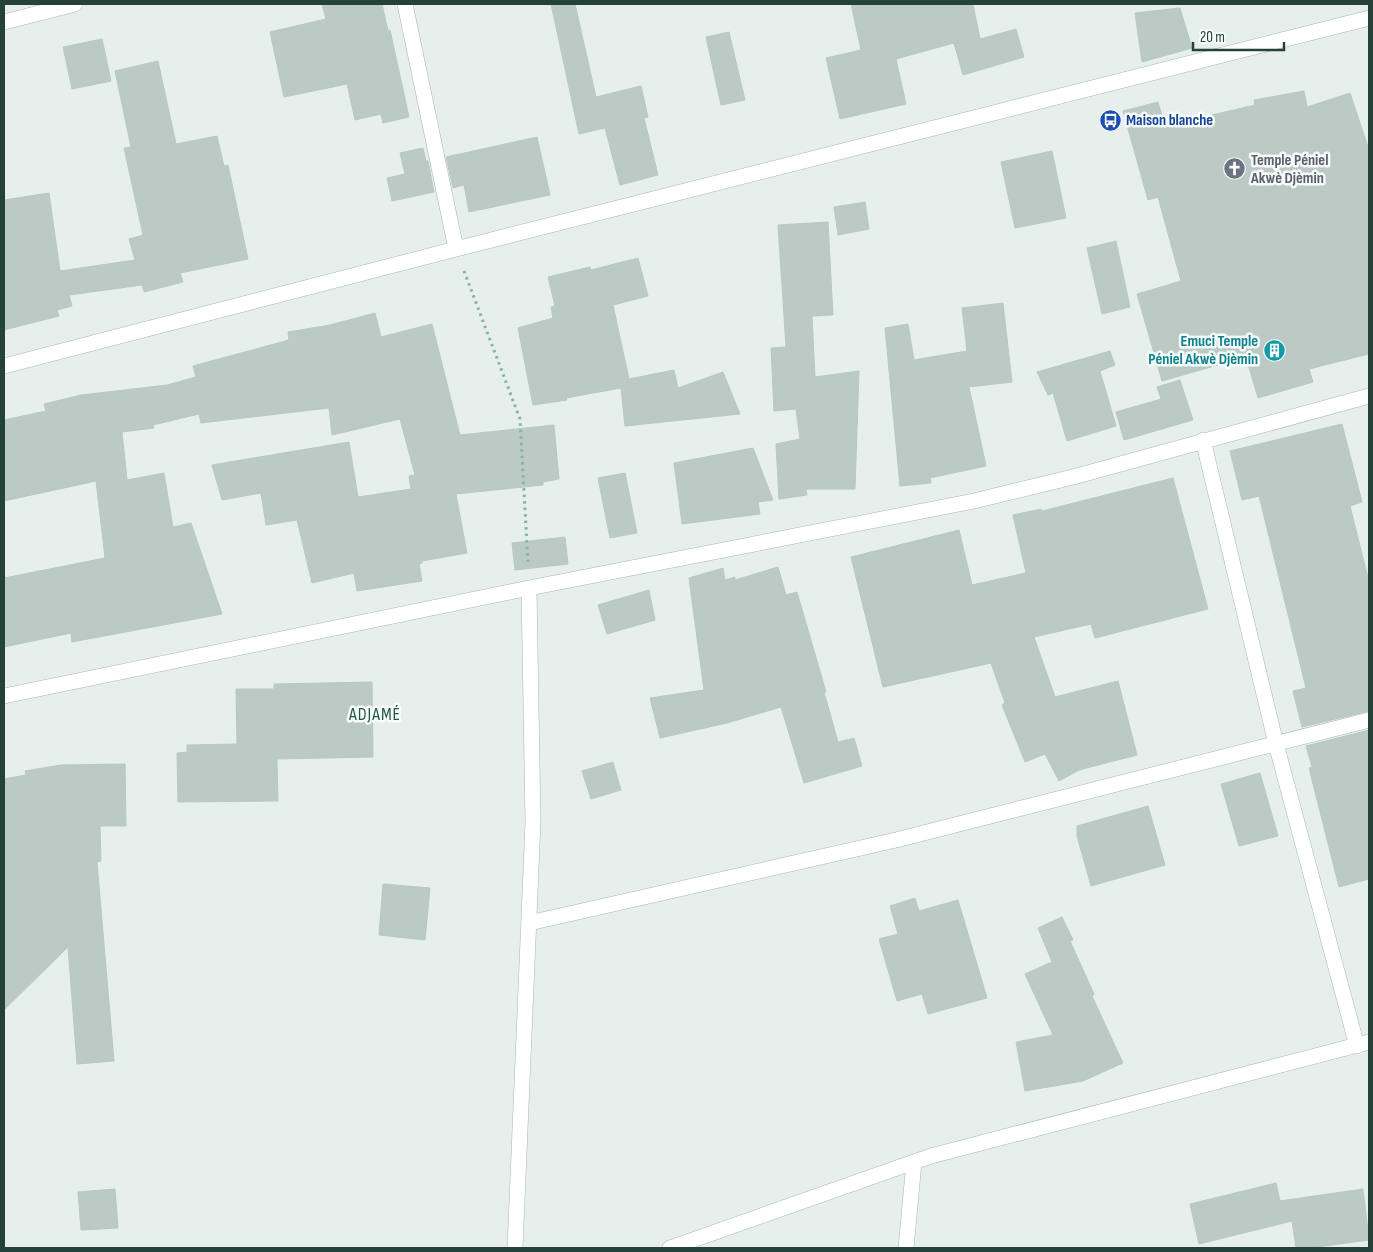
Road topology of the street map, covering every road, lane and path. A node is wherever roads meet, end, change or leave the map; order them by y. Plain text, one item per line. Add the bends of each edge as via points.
1 (75, 4) edge
2 (405, 4) edge
3 (1369, 18) edge
4 (4, 22) edge
5 (456, 249) junction
6 (4, 366) edge
7 (1369, 396) edge
8 (1203, 440) junction
9 (529, 588) junction
10 (4, 696) edge
11 (1369, 720) edge
12 (1276, 744) junction
13 (529, 923) junction
14 (1363, 1044) edge
15 (914, 1162) junction
16 (515, 1248) edge
17 (670, 1248) edge
18 (906, 1248) edge

1 - 4 street
2 - 5 street
3 - 5 street
5 - 6 street
5 - 9 path via 520,419
7 - 8 street
8 - 9 street via 974,501
8 - 12 street
9 - 10 street
9 - 13 street via 533,822
11 - 12 street
12 - 13 street via 896,840
12 - 14 street
13 - 16 street
14 - 15 street
15 - 17 street
15 - 18 street

